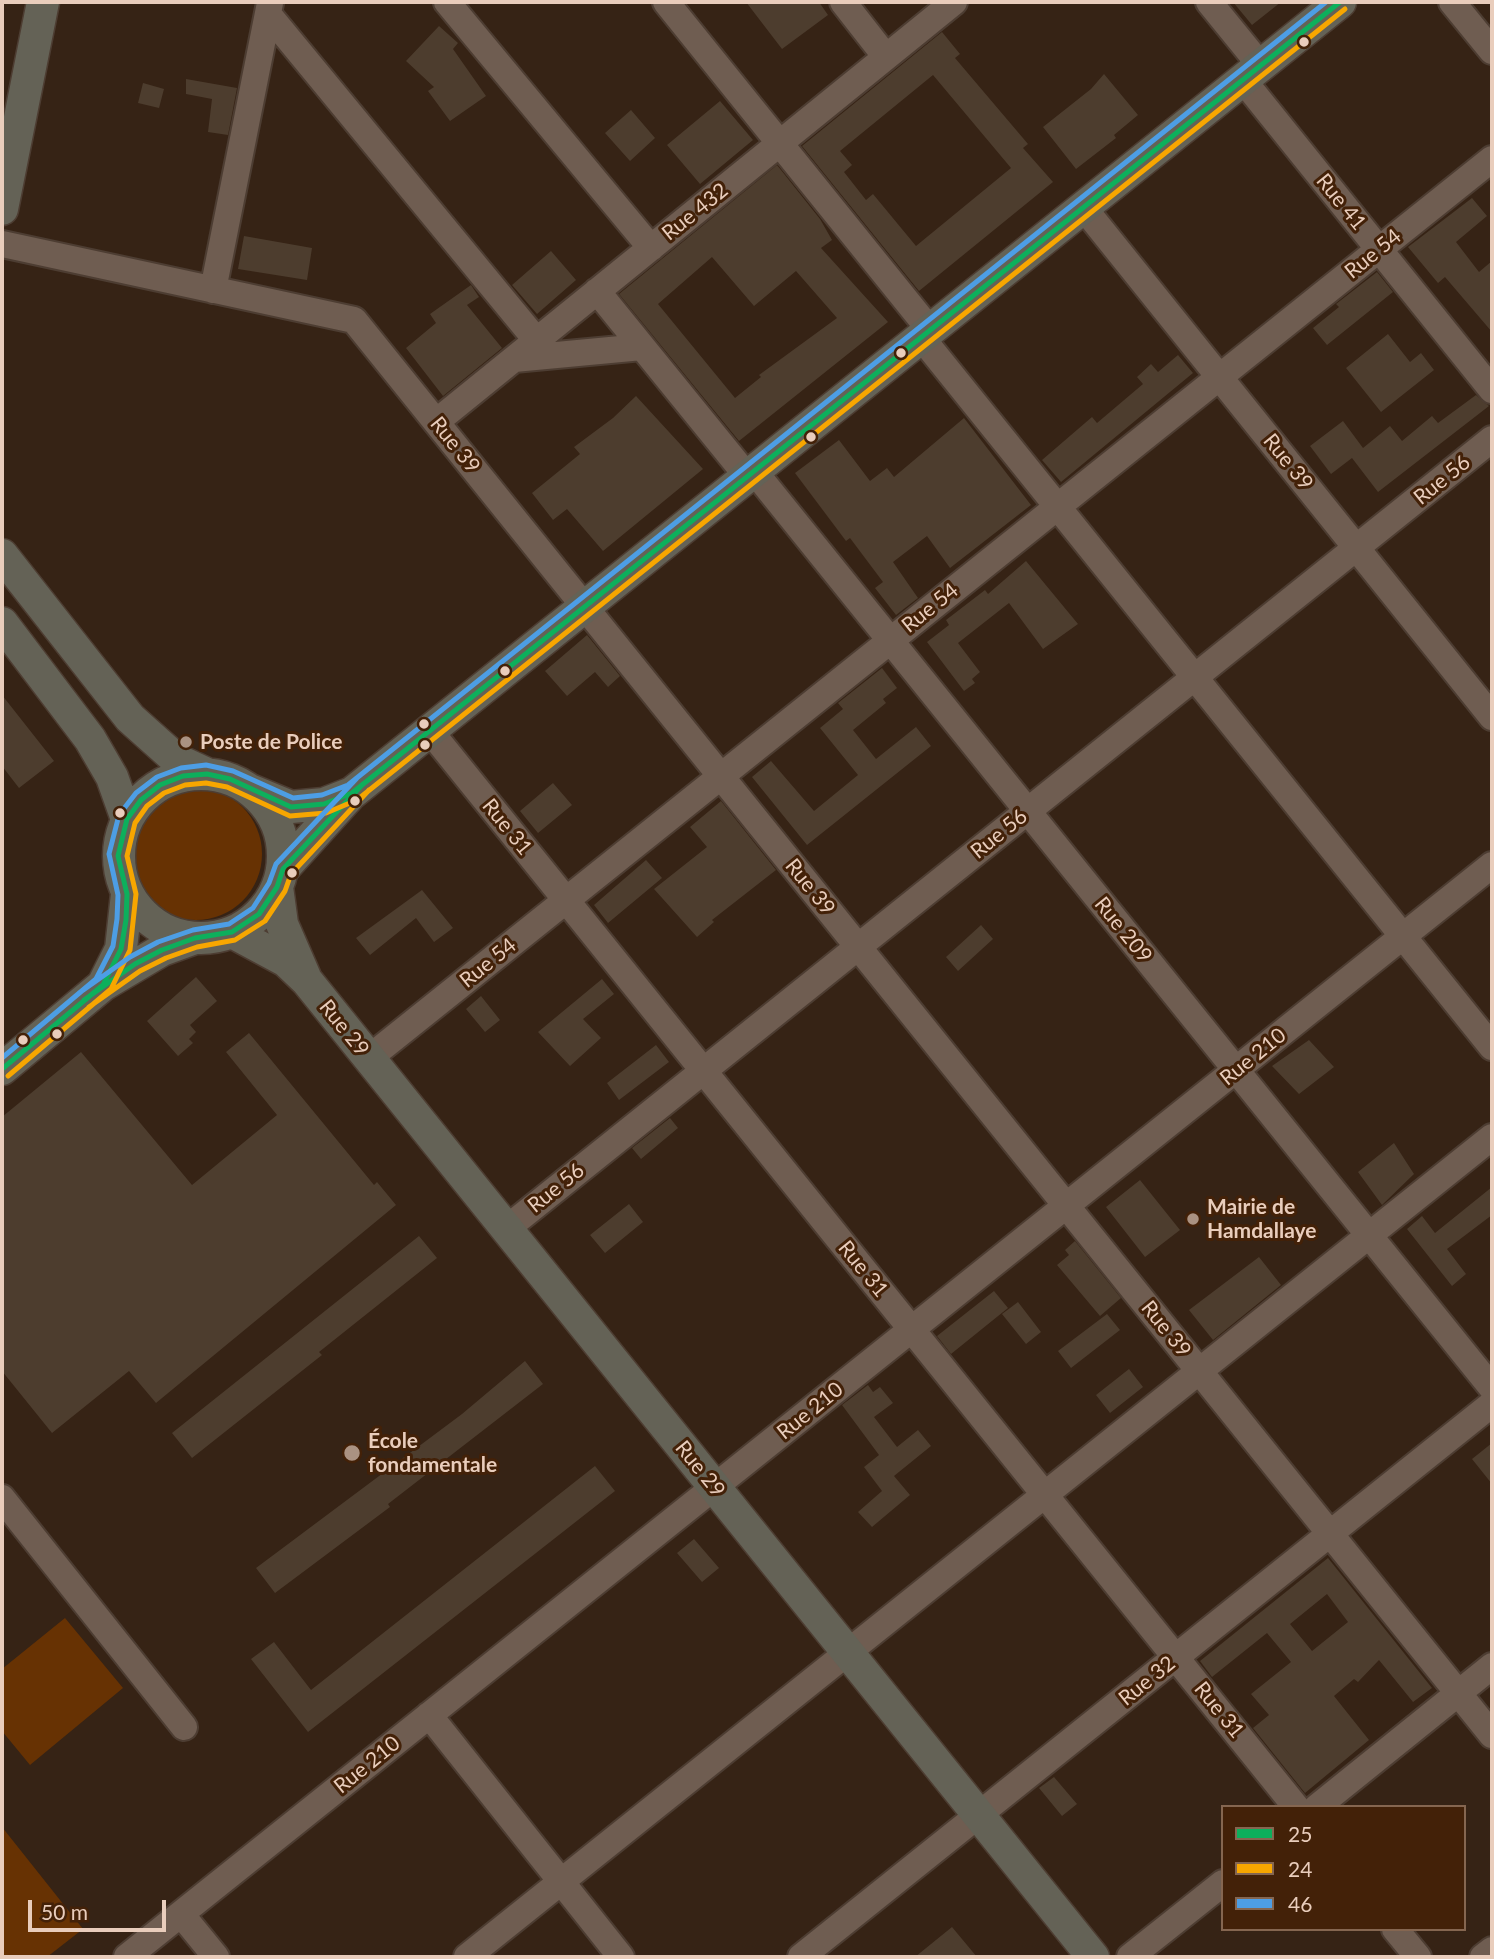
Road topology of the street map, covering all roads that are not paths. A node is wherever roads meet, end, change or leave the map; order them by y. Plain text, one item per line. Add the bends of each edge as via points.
1 (23, 2) edge
2 (43, 2) edge
3 (447, 2) edge
4 (666, 2) edge
5 (843, 2) edge
6 (954, 2) edge
7 (1209, 2) edge
8 (1340, 2) edge
9 (1452, 2) edge
10 (269, 8) edge
11 (1492, 51) edge
12 (886, 57) junction
13 (1252, 73) junction
14 (2, 113) edge
15 (780, 143) junction
16 (1492, 159) edge
17 (1083, 207) junction
18 (2, 209) edge
19 (2, 244) edge
20 (651, 248) junction
21 (1379, 249) junction
22 (213, 290) junction
23 (597, 291) junction
24 (925, 334) junction
25 (537, 341) junction
26 (642, 347) junction
27 (514, 359) junction
28 (1219, 377) junction
29 (1492, 390) edge
30 (436, 422) junction
31 (1492, 439) edge
32 (750, 474) junction
33 (1057, 507) junction
34 (1357, 548) junction
35 (2, 555) edge
36 (584, 607) junction
37 (2, 623) edge
38 (890, 641) junction
39 (1195, 677) junction
40 (1492, 717) edge
41 (430, 731) junction
42 (207, 774) junction
43 (721, 776) junction
44 (250, 790) junction
45 (352, 793) junction
46 (1027, 811) junction
47 (127, 819) junction
48 (1492, 865) edge
49 (280, 878) junction
50 (127, 894) junction
51 (566, 900) junction
52 (232, 933) junction
53 (1403, 936) junction
54 (195, 938) junction
55 (858, 947) junction
56 (307, 981) junction
57 (103, 985) junction
58 (1492, 1047) edge
59 (369, 1058) junction
60 (2, 1069) edge
61 (703, 1070) junction
62 (1236, 1070) junction
63 (1492, 1137) edge
64 (1066, 1206) junction
65 (506, 1228) junction
66 (1369, 1235) junction
67 (912, 1329) junction
68 (1199, 1371) junction
69 (1492, 1388) edge
70 (1492, 1404) edge
71 (714, 1488) junction
72 (1045, 1495) junction
73 (2, 1498) edge
74 (1330, 1534) junction
75 (847, 1653) junction
76 (1176, 1657) junction
77 (1492, 1665) edge
78 (1458, 1693) junction
79 (429, 1716) junction
80 (184, 1727) dead end
81 (1492, 1735) edge
82 (1294, 1805) edge
83 (1319, 1805) edge
84 (978, 1815) junction
85 (562, 1882) junction
86 (1221, 1885) edge
87 (181, 1914) junction
88 (1397, 1931) edge
89 (1492, 1950) edge
90 (128, 1957) edge
91 (216, 1957) edge
92 (467, 1957) edge
93 (621, 1957) edge
94 (802, 1957) edge
95 (1093, 1957) edge
96 (1130, 1957) edge
97 (1418, 1957) edge
98 (1483, 1957) edge

1 - 14 main road
2 - 18 main road
3 - 20 street
4 - 15 street
5 - 12 street
6 - 12 street, Rue 432
7 - 13 street, Rue 41
8 - 13 main road
9 - 11 street
10 - 22 street
10 - 25 street
12 - 15 street, Rue 432
13 - 17 main road
13 - 21 street, Rue 41
15 - 20 street, Rue 432
15 - 24 street
16 - 21 street, Rue 54
17 - 24 main road
17 - 28 street, Rue 39
19 - 22 street, Rue 39
20 - 23 street, Rue 432
21 - 28 street, Rue 54
21 - 29 street, Rue 41
22 - 30 street, Rue 39 via 354,320
23 - 25 street, Rue 432
23 - 26 street, Rue 209
24 - 32 main road
24 - 33 street
25 - 27 street, Rue 432
26 - 27 street
26 - 32 street, Rue 209
27 - 30 street, Rue 432
28 - 33 street, Rue 54
28 - 34 street, Rue 39
30 - 36 street, Rue 39
31 - 34 street, Rue 56
32 - 36 main road
32 - 38 street, Rue 209
33 - 38 street, Rue 54
33 - 39 street
34 - 39 street, Rue 56
34 - 40 street, Rue 39
35 - 42 main road via 130,718 177,760
36 - 41 main road
36 - 43 street, Rue 39
37 - 47 main road via 90,739
38 - 43 street, Rue 54
38 - 46 street, Rue 209
39 - 46 street, Rue 56
39 - 53 street
41 - 45 main road
41 - 51 street, Rue 31
42 - 44 main road
42 - 47 main road via 183,776 160,785
43 - 51 street, Rue 54
43 - 55 street, Rue 39
44 - 45 main road via 291,807 324,804
44 - 49 main road via 277,825 283,847
45 - 49 main road
46 - 55 street, Rue 56
46 - 62 street, Rue 209
47 - 50 main road via 118,856
48 - 53 street, Rue 210
49 - 52 main road via 259,914
49 - 56 main road, Rue 29 via 282,924
50 - 54 main road via 144,916 167,932
50 - 57 main road via 121,949
51 - 59 street, Rue 54
51 - 61 street, Rue 31
52 - 54 main road
52 - 56 main road, Rue 29 via 286,961
53 - 58 street
53 - 62 street, Rue 210
54 - 57 main road via 162,950
55 - 61 street, Rue 56
55 - 64 street, Rue 39
56 - 59 main road, Rue 29
57 - 60 main road
59 - 65 main road, Rue 29
61 - 65 street, Rue 56
61 - 67 street, Rue 31
62 - 64 street, Rue 210
62 - 66 street, Rue 209
63 - 66 street
64 - 67 street, Rue 210
64 - 68 street, Rue 39
65 - 71 main road, Rue 29
66 - 68 street
66 - 69 street, Rue 209
67 - 71 street, Rue 210
67 - 72 street, Rue 31
68 - 72 street
68 - 74 street, Rue 39
70 - 74 street, Rue 32
71 - 75 main road, Rue 29
71 - 79 street, Rue 210
72 - 75 street
72 - 76 street, Rue 31
73 - 80 street
74 - 76 street, Rue 32
74 - 78 street, Rue 39
75 - 84 main road, Rue 29
75 - 85 street
76 - 82 street, Rue 31
76 - 84 street, Rue 32
77 - 78 street
78 - 81 street, Rue 39
78 - 83 street
79 - 85 street
79 - 87 street, Rue 210
84 - 94 street, Rue 32
84 - 95 main road, Rue 29
85 - 92 street
85 - 93 street
86 - 96 street
87 - 90 street, Rue 210
87 - 91 street
88 - 97 street
89 - 98 street

